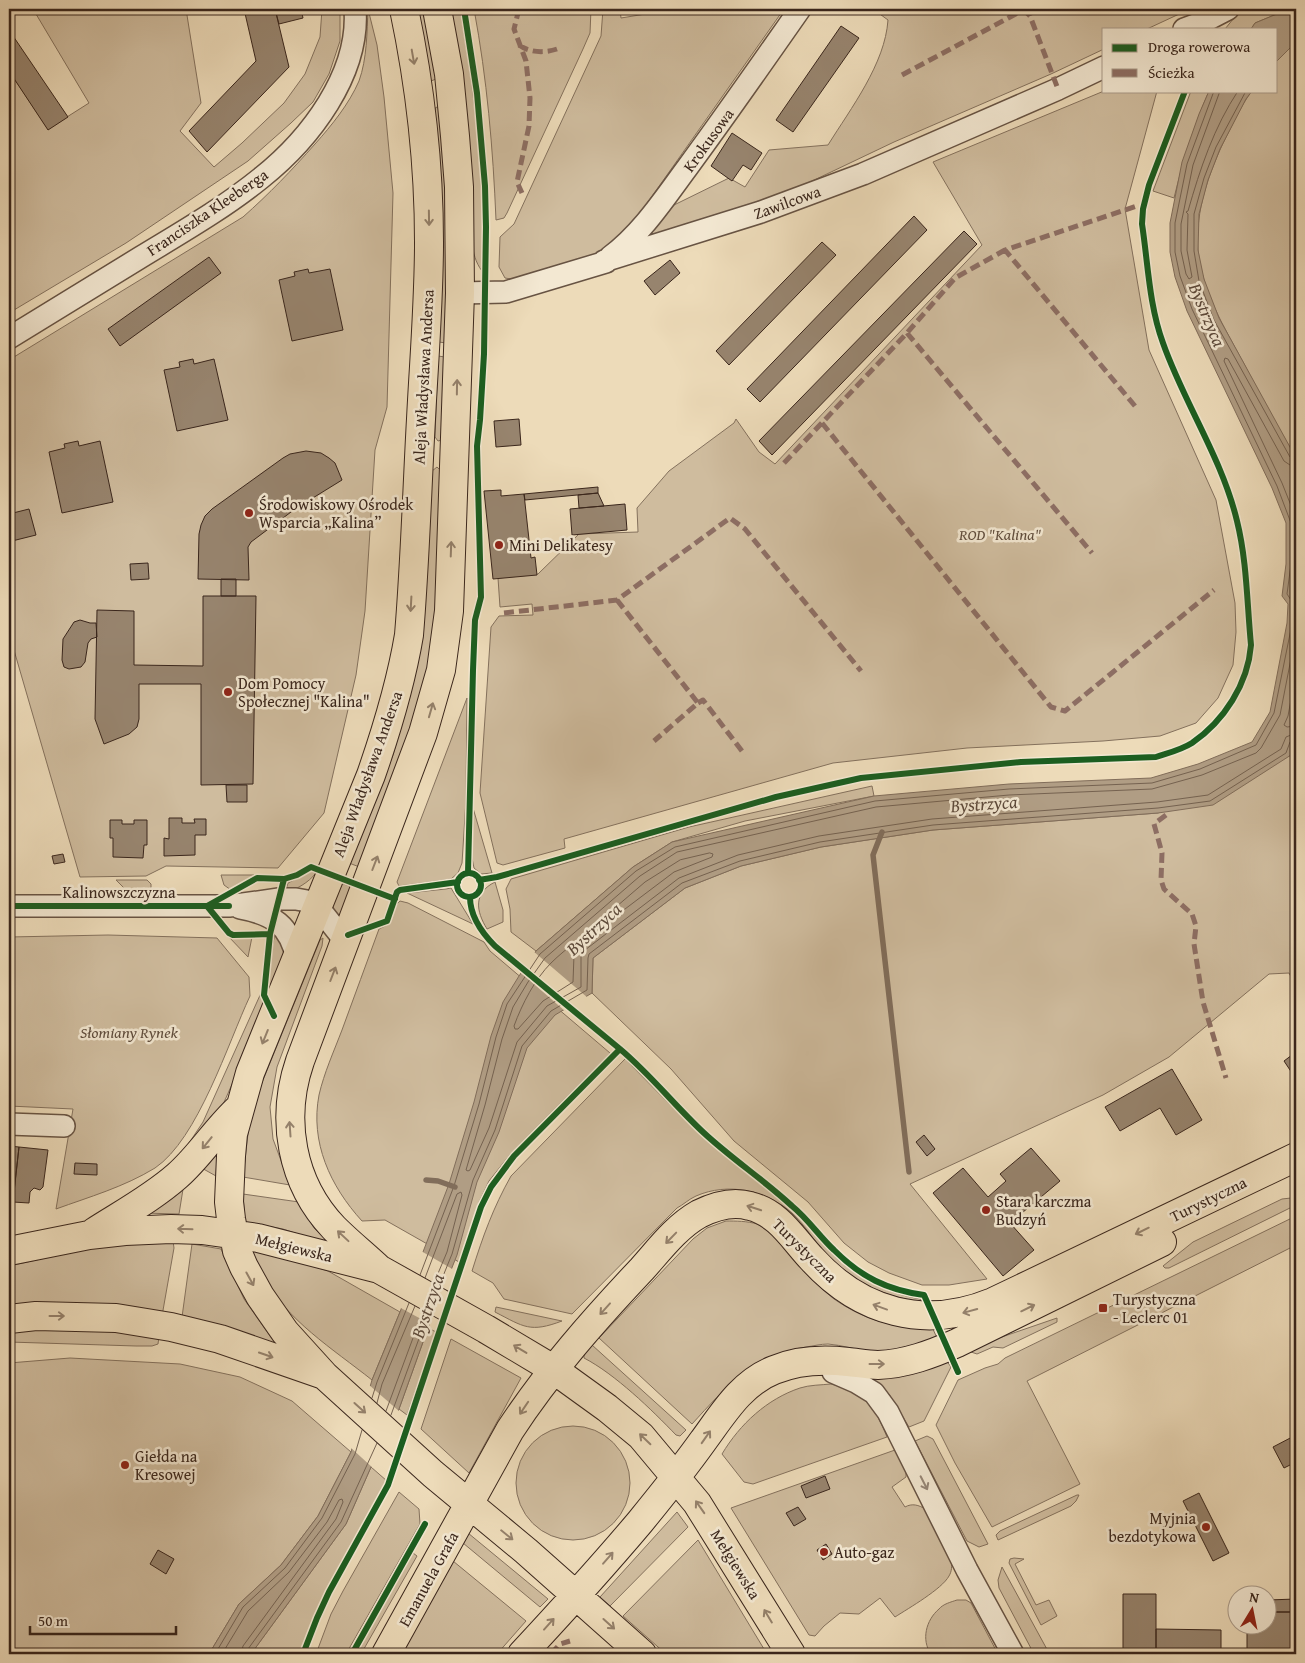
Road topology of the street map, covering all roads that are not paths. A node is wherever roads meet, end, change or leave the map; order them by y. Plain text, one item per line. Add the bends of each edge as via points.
1 (356, 9) edge
2 (404, 9) edge
3 (437, 9) edge
4 (800, 9) edge
5 (1228, 9) edge
6 (1187, 28) edge
7 (1102, 68) edge
8 (451, 92) junction
9 (419, 95) junction
10 (604, 262) junction
11 (460, 293) junction
12 (9, 338) edge
13 (419, 453) junction
14 (455, 454) junction
15 (9, 906) edge
16 (230, 906) junction
17 (318, 906) junction
18 (345, 941) junction
19 (297, 959) junction
20 (240, 1107) junction
21 (9, 1124) edge
22 (64, 1126) dead end
23 (1296, 1156) edge
24 (1296, 1177) edge
25 (234, 1234) junction
26 (89, 1235) junction
27 (9, 1251) edge
28 (378, 1269) junction
29 (9, 1319) edge
30 (829, 1360) junction
31 (553, 1369) junction
32 (324, 1375) junction
33 (676, 1476) junction
34 (470, 1505) junction
35 (576, 1594) junction
36 (386, 1654) edge
37 (522, 1654) edge
38 (642, 1654) edge
39 (790, 1654) edge
40 (1012, 1654) edge

1 - 12 street, Franciszka Kleeberga via 352,48 343,78 325,108 284,157 207,216
2 -> 9 main road, Aleja Władysława Andersa
3 - 8 main road, Aleja Władysława Andersa
4 - 10 street, Krokusowa via 654,213 624,246
5 - 6 street
7 - 10 street, Zawilcowa via 863,174 761,212
8 - 9 main road
8 - 11 main road, Aleja Władysława Andersa via 459,187
9 -> 13 main road, Aleja Władysława Andersa via 429,243
10 - 11 street, Zawilcowa via 506,292
14 -> 11 main road, Aleja Władysława Andersa
13 - 14 main road
13 -> 17 main road, Aleja Władysława Andersa via 410,621 401,677 377,756
18 -> 14 main road, Aleja Władysława Andersa via 423,733 441,670 449,611
15 - 16 street, Kalinowszczyzna
16 - 17 street, Kalinowszczyzna via 296,899
16 - 19 street, Kalinowszczyzna via 257,911 280,924 294,943
17 - 18 street
17 - 19 main road, Aleja Władysława Andersa
28 -> 18 main road, Aleja Władysława Andersa via 334,1228 316,1205 301,1177 290,1136 290,1103 296,1072
19 -> 20 main road, Aleja Władysława Andersa via 250,1073
20 - 25 main road, Aleja Władysława Andersa via 233,1134 229,1184
20 -> 26 main road via 177,1176
21 - 22 street
23 -> 31 main road, Turystyczna via 1008,1296 976,1309 944,1315 893,1312 859,1298 829,1277 775,1218 749,1205 724,1204 698,1215 673,1235
30 -> 24 main road, Turystyczna via 889,1364 939,1351
25 -> 26 main road, Mełgiewska via 171,1229
25 - 28 main road, Mełgiewska via 286,1244
25 -> 32 main road, Aleja Władysława Andersa via 237,1251 256,1289 285,1332
26 - 27 main road, Mełgiewska
31 -> 28 main road, Mełgiewska
29 -> 32 main road via 54,1316 116,1318 171,1327 220,1339
33 -> 30 main road, Turystyczna via 719,1417 750,1384 791,1364
30 -> 40 street via 832,1372 874,1394 888,1412
33 -> 31 main road, Mełgiewska via 641,1436
31 -> 34 main road, Turystyczna via 510,1430
32 -> 34 main road
35 -> 33 main road, Turystyczna
39 -> 33 main road, Mełgiewska via 707,1517
34 -> 35 main road
34 - 36 main road, Emanuela Grafa
37 -> 35 main road
35 -> 38 main road

